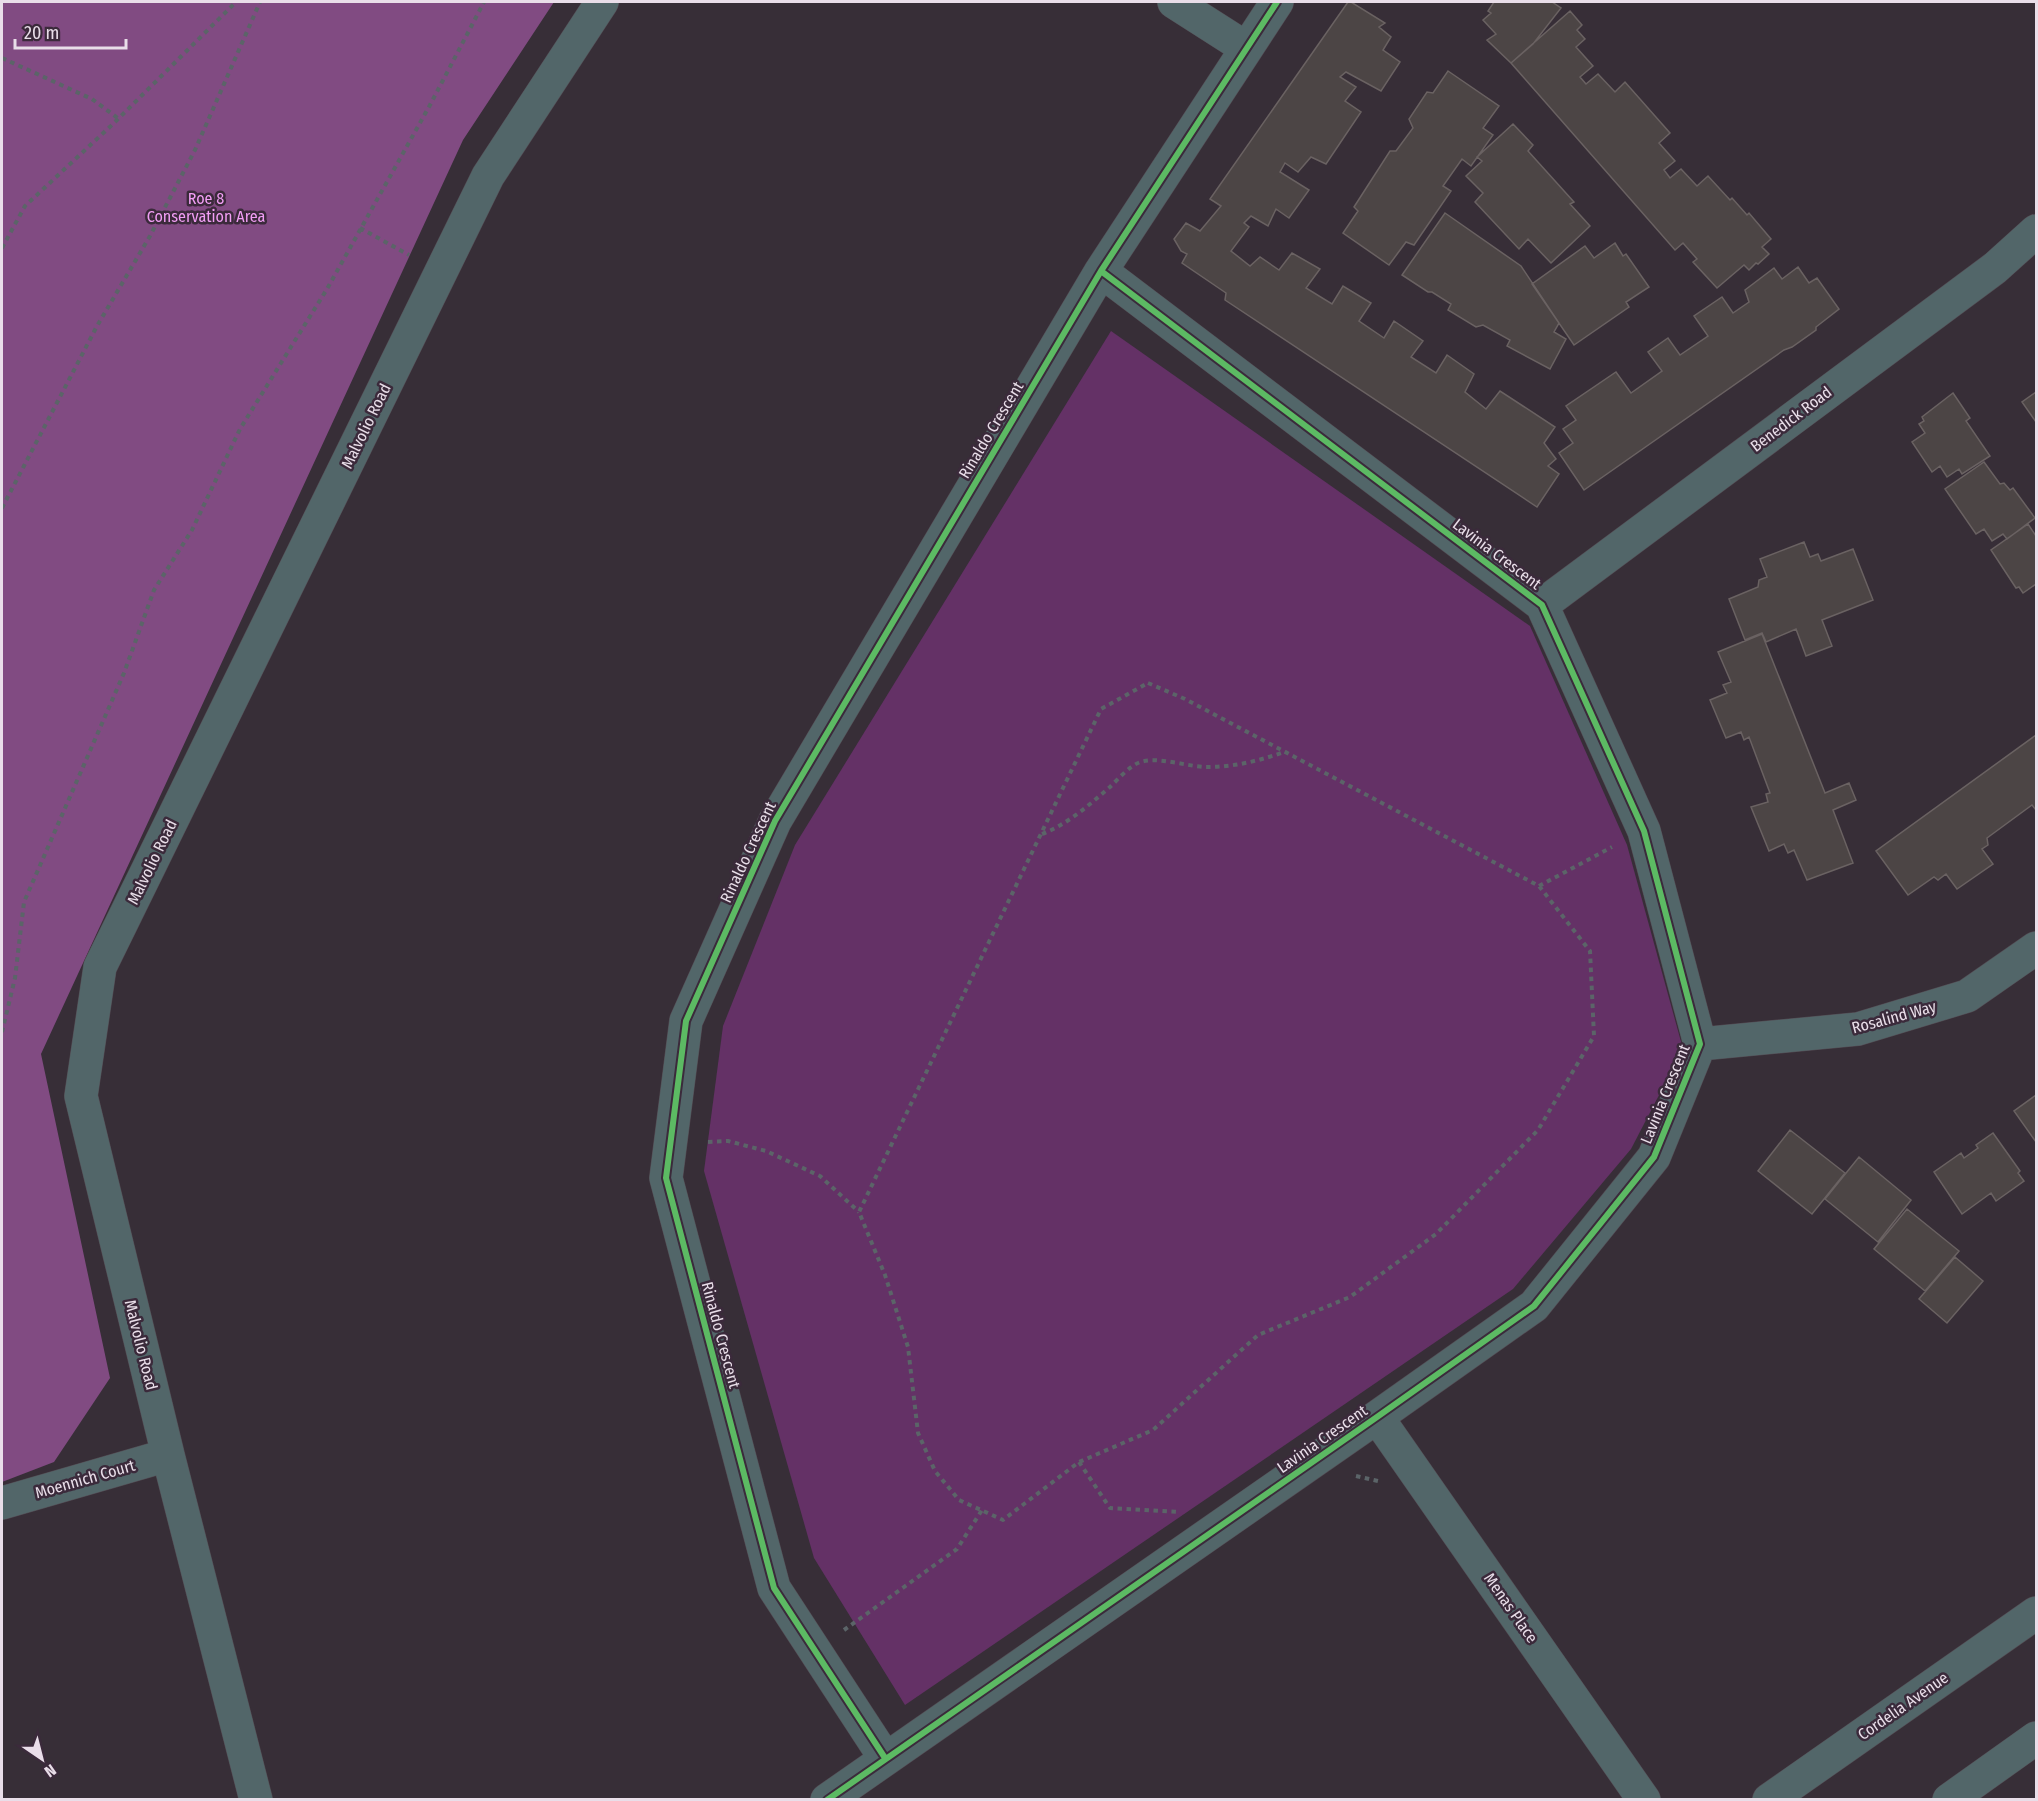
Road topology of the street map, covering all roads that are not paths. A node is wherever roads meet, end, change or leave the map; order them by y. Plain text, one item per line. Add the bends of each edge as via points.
1 (602, 2) edge
2 (1174, 2) edge
3 (1277, 2) edge
4 (1246, 48) junction
5 (2037, 231) edge
6 (1101, 271) junction
7 (1542, 604) junction
8 (2037, 948) edge
9 (1700, 1044) junction
10 (1377, 1417) junction
11 (168, 1455) junction
12 (2, 1503) edge
13 (2037, 1613) edge
14 (2037, 1738) edge
15 (885, 1758) junction
16 (256, 1800) edge
17 (827, 1800) edge
18 (1644, 1800) edge
19 (1769, 1800) edge
20 (1949, 1800) edge

1 - 11 street, Malvolio Road via 488,176 100,967 81,1096
2 - 4 street
3 - 4 street, Rinaldo Crescent
4 - 6 street, Rinaldo Crescent
5 - 7 street, Benedick Road via 1995,268
6 - 7 street, Lavinia Crescent
6 - 15 street, Rinaldo Crescent via 775,821 686,1021 666,1178 774,1588
7 - 9 street, Lavinia Crescent via 1644,831
8 - 9 street, Rosalind Way via 1967,996 1858,1029
9 - 10 street, Lavinia Crescent via 1654,1157 1534,1306
10 - 15 street, Lavinia Crescent
10 - 18 street, Menas Place
11 - 12 street, Moennich Court
11 - 16 street, Malvolio Road
13 - 19 street, Cordelia Avenue
14 - 20 street
15 - 17 street, Lavinia Crescent

